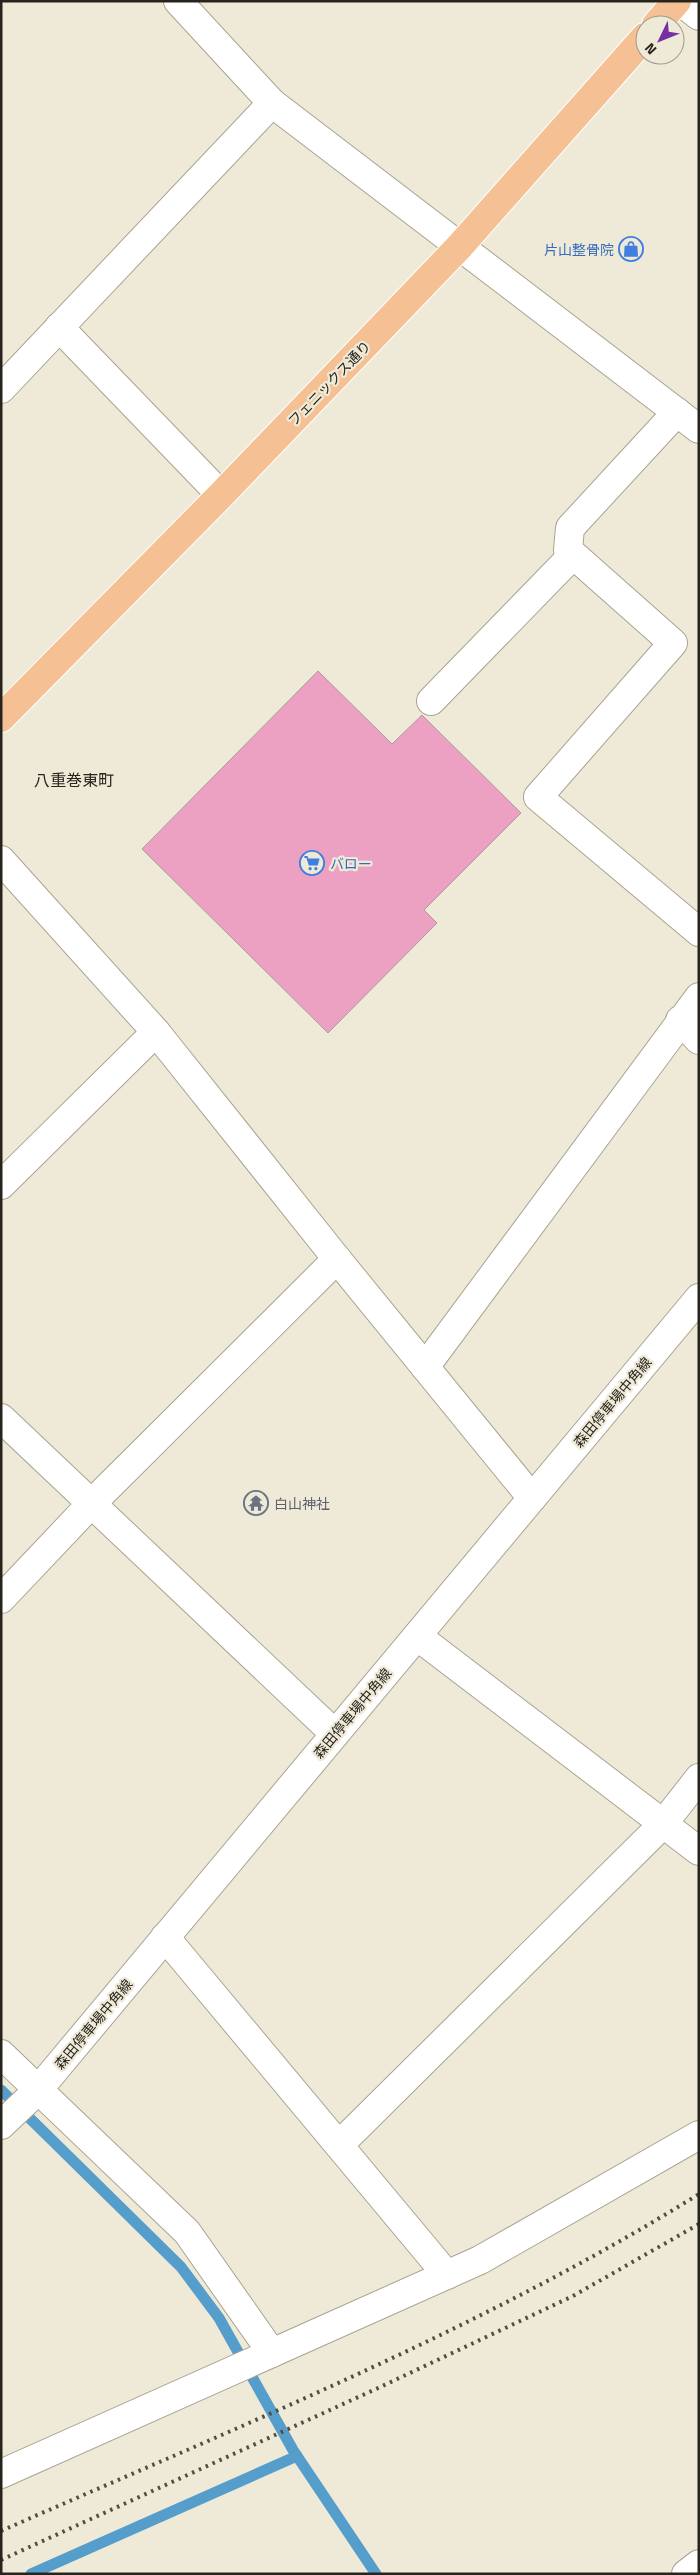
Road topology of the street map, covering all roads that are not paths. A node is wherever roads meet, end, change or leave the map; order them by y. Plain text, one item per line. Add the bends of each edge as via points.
1 (178, 1) edge
2 (679, 1) edge
3 (666, 15) edge
4 (699, 16) edge
5 (635, 48) edge
6 (272, 104) junction
7 (459, 247) junction
8 (59, 327) junction
9 (1, 388) edge
10 (677, 412) junction
11 (699, 429) edge
12 (221, 495) junction
13 (574, 555) junction
14 (431, 701) dead end
15 (1, 718) edge
16 (1, 860) edge
17 (699, 932) edge
18 (699, 997) edge
19 (680, 1020) junction
20 (156, 1032) junction
21 (699, 1040) edge
22 (1, 1185) edge
23 (337, 1259) junction
24 (699, 1298) edge
25 (425, 1367) junction
26 (1, 1418) edge
27 (532, 1498) junction
28 (91, 1504) junction
29 (1, 1599) edge
30 (417, 1636) junction
31 (335, 1734) junction
32 (699, 1778) edge
33 (663, 1824) junction
34 (699, 1851) edge
35 (166, 1937) junction
36 (1, 2054) edge
37 (32, 2096) junction
38 (3, 2123) edge
39 (699, 2135) edge
40 (339, 2145) junction
41 (447, 2274) junction
42 (272, 2353) junction
43 (1, 2474) edge
44 (699, 2564) edge
45 (686, 2574) edge

1 - 6 street
2 - 3 main road
2 - 4 street
5 - 7 main road, フェニックス通り
6 - 7 street
6 - 8 street
7 - 10 street
7 - 12 main road, フェニックス通り
8 - 9 street
8 - 12 street
10 - 11 street
10 - 13 street via 570,528 568,550
12 - 15 main road, フェニックス通り
13 - 14 street
13 - 17 street via 673,643 538,797
16 - 20 street
18 - 19 street
19 - 21 street
19 - 25 street
20 - 22 street
20 - 23 street
23 - 25 street
23 - 28 street
24 - 27 street, 森田停車場中角線
25 - 27 street
26 - 28 street
27 - 30 street, 森田停車場中角線
28 - 29 street
28 - 31 street
30 - 31 street, 森田停車場中角線
30 - 33 street
31 - 35 street, 森田停車場中角線
32 - 33 street
33 - 34 street
33 - 40 street
35 - 37 street, 森田停車場中角線
35 - 40 street
36 - 37 street
37 - 38 street, 森田停車場中角線
37 - 42 street via 187,2232
39 - 41 street via 480,2260
40 - 41 street
41 - 42 street
42 - 43 street
44 - 45 street

